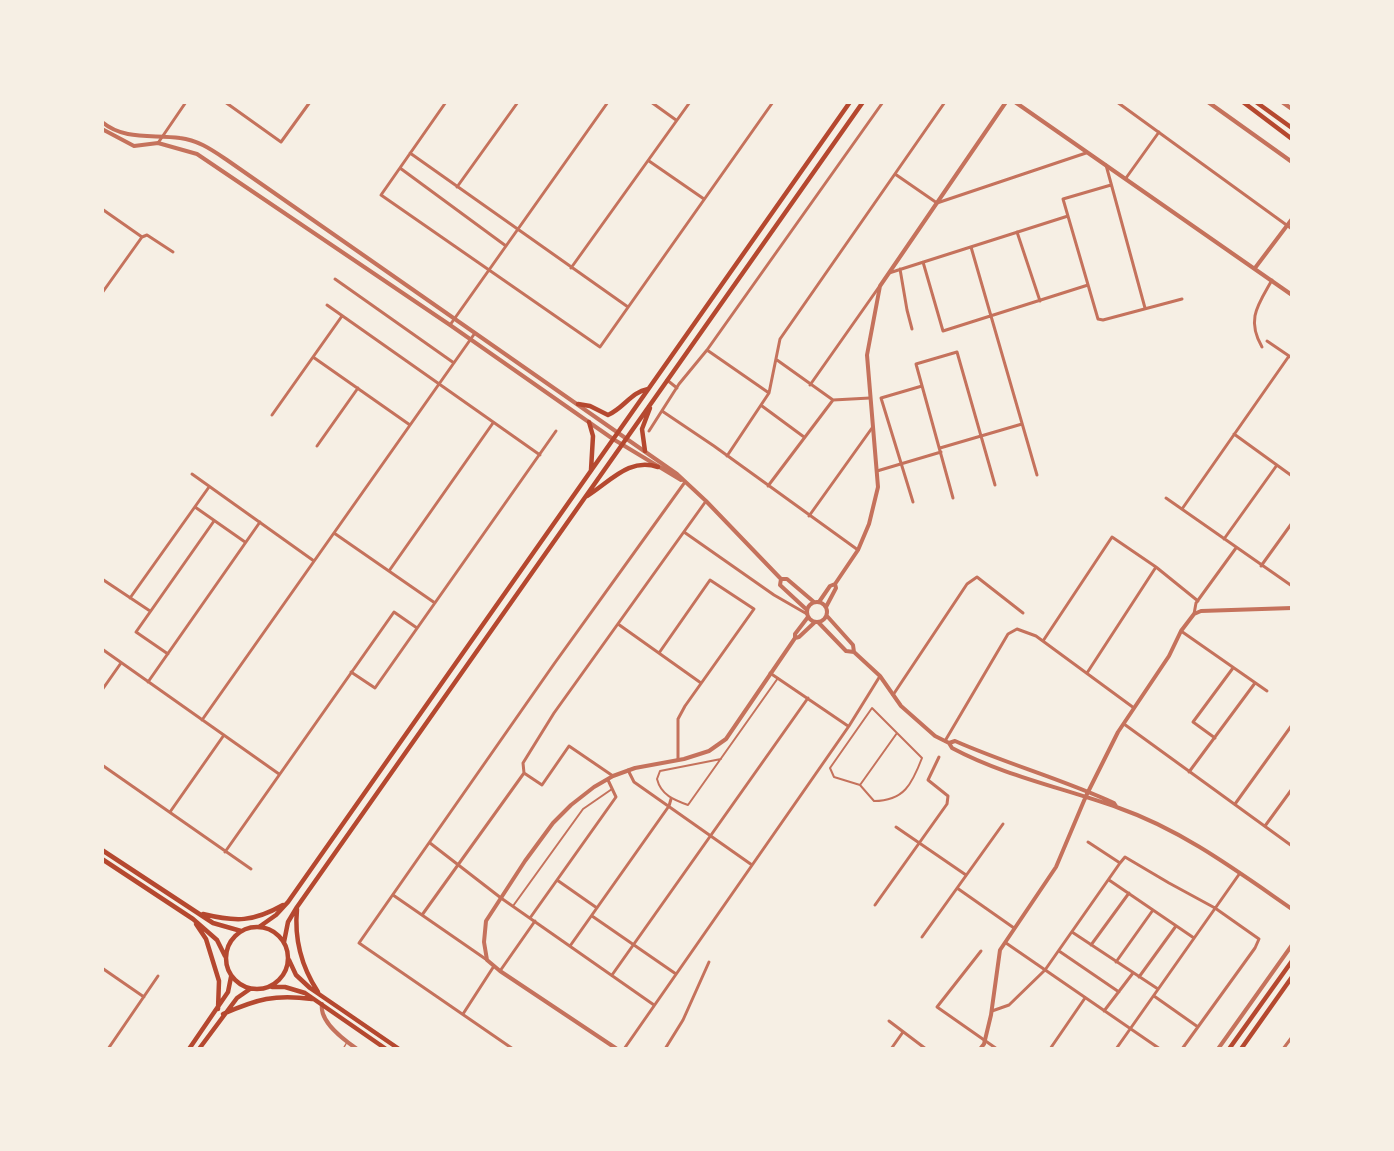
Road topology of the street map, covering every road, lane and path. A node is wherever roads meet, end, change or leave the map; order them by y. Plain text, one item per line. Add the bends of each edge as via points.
1 (186, 102) edge
2 (225, 102) edge
3 (310, 102) edge
4 (446, 102) edge
5 (518, 102) edge
6 (608, 102) edge
7 (651, 102) edge
8 (690, 102) edge
9 (772, 102) edge
10 (850, 102) edge
11 (863, 102) edge
12 (883, 102) edge
13 (945, 102) edge
14 (1006, 102) edge
15 (1015, 102) edge
16 (1117, 102) edge
17 (1208, 102) edge
18 (1243, 102) edge
19 (1256, 102) edge
20 (1282, 102) edge
21 (1292, 109) edge
22 (676, 120) junction
23 (102, 122) edge
24 (1292, 128) edge
25 (102, 129) edge
26 (1159, 132) junction
27 (162, 136) junction
28 (1292, 139) edge
29 (158, 143) junction
30 (1088, 152) junction
31 (410, 153) junction
32 (648, 160) junction
33 (1292, 162) edge
34 (1106, 164) junction
35 (399, 168) junction
36 (895, 174) junction
37 (1126, 178) junction
38 (1111, 185) junction
39 (457, 187) junction
40 (704, 199) junction
41 (937, 204) junction
42 (102, 209) edge
43 (1068, 216) junction
44 (1292, 219) edge
45 (1287, 225) junction
46 (1292, 229) edge
47 (517, 230) junction
48 (1017, 232) junction
49 (142, 237) junction
50 (506, 246) junction
51 (971, 247) junction
52 (173, 252) dead end
53 (923, 262) junction
54 (572, 268) junction
55 (1255, 268) junction
56 (900, 269) junction
57 (489, 270) junction
58 (889, 273) junction
59 (335, 279) dead end
60 (1272, 280) junction
61 (1088, 285) junction
62 (880, 286) junction
63 (102, 293) edge
64 (1292, 295) edge
65 (1182, 299) dead end
66 (1040, 301) junction
67 (327, 305) dead end
68 (628, 307) junction
69 (1145, 308) junction
70 (342, 316) junction
71 (991, 316) junction
72 (455, 318) junction
73 (450, 325) junction
74 (912, 329) dead end
75 (475, 333) junction
76 (471, 339) junction
77 (1267, 341) dead end
78 (1262, 347) dead end
79 (707, 350) junction
80 (313, 357) junction
81 (1291, 357) edge
82 (777, 360) junction
83 (454, 363) junction
84 (667, 380) junction
85 (439, 384) junction
86 (810, 384) junction
87 (922, 386) junction
88 (358, 388) junction
89 (648, 388) junction
90 (677, 388) junction
91 (769, 393) junction
92 (870, 398) junction
93 (833, 400) junction
94 (653, 401) junction
95 (578, 404) junction
96 (762, 406) junction
97 (662, 411) junction
98 (272, 415) dead end
99 (494, 422) junction
100 (589, 422) junction
101 (1022, 424) junction
102 (410, 425) junction
103 (872, 428) junction
104 (556, 431) dead end
105 (649, 431) dead end
106 (618, 432) junction
107 (1234, 434) junction
108 (981, 436) junction
109 (804, 437) junction
110 (626, 438) junction
111 (613, 439) junction
112 (622, 445) junction
113 (317, 446) dead end
114 (941, 450) junction
115 (645, 451) junction
116 (540, 455) junction
117 (727, 456) junction
118 (901, 464) junction
119 (1277, 465) junction
120 (658, 467) junction
121 (591, 470) junction
122 (877, 471) junction
123 (192, 474) dead end
124 (1037, 475) dead end
125 (1292, 476) edge
126 (685, 482) junction
127 (994, 485) dead end
128 (768, 486) junction
129 (209, 487) junction
130 (584, 498) junction
131 (953, 498) dead end
132 (1166, 498) dead end
133 (706, 501) junction
134 (913, 502) dead end
135 (195, 507) junction
136 (1182, 509) junction
137 (809, 516) junction
138 (214, 521) junction
139 (260, 522) junction
140 (1292, 524) edge
141 (684, 531) junction
142 (334, 533) junction
143 (1224, 539) junction
144 (246, 542) junction
145 (1236, 548) junction
146 (858, 550) junction
147 (315, 561) junction
148 (1261, 566) junction
149 (1156, 567) junction
150 (388, 571) junction
151 (102, 579) edge
152 (781, 579) junction
153 (835, 584) junction
154 (1292, 586) edge
155 (130, 598) junction
156 (1198, 601) junction
157 (817, 602) junction
158 (435, 603) junction
159 (826, 607) junction
160 (1292, 608) edge
161 (150, 611) junction
162 (1023, 613) dead end
163 (807, 614) junction
164 (1194, 614) junction
165 (827, 616) junction
166 (817, 622) junction
167 (618, 624) junction
168 (417, 628) junction
169 (1181, 631) junction
170 (795, 638) junction
171 (1042, 641) junction
172 (102, 649) edge
173 (854, 652) junction
174 (659, 653) junction
175 (168, 654) junction
176 (121, 663) junction
177 (1233, 667) junction
178 (351, 672) junction
179 (770, 673) junction
180 (1087, 673) junction
181 (880, 676) junction
182 (778, 678) junction
183 (148, 681) junction
184 (701, 683) junction
185 (1255, 683) junction
186 (102, 690) edge
187 (1267, 691) dead end
188 (893, 695) junction
189 (808, 698) junction
190 (1134, 708) junction
191 (202, 720) junction
192 (1124, 724) junction
193 (1292, 725) edge
194 (849, 726) junction
195 (897, 733) junction
196 (224, 735) junction
197 (1215, 738) junction
198 (947, 742) junction
199 (939, 757) dead end
200 (721, 759) junction
201 (678, 760) junction
202 (102, 765) edge
203 (628, 771) junction
204 (1189, 772) junction
205 (524, 773) junction
206 (279, 774) junction
207 (613, 776) junction
208 (608, 780) junction
209 (860, 785) junction
210 (612, 789) junction
211 (1292, 789) edge
212 (1089, 791) junction
213 (1086, 796) junction
214 (671, 799) junction
215 (1234, 804) junction
216 (669, 806) junction
217 (1117, 807) junction
218 (170, 812) junction
219 (1003, 824) dead end
220 (1265, 826) junction
221 (896, 827) dead end
222 (710, 835) junction
223 (430, 842) junction
224 (919, 843) junction
225 (1088, 843) dead end
226 (1292, 846) edge
227 (102, 849) edge
228 (225, 852) junction
229 (102, 860) edge
230 (1120, 863) junction
231 (458, 865) junction
232 (752, 865) junction
233 (251, 869) dead end
234 (1240, 873) junction
235 (966, 875) junction
236 (557, 880) junction
237 (1109, 880) junction
238 (957, 888) junction
239 (1129, 893) junction
240 (393, 895) junction
241 (501, 898) junction
242 (288, 902) junction
243 (875, 905) dead end
244 (513, 906) junction
245 (297, 907) junction
246 (597, 908) junction
247 (1215, 908) junction
248 (1292, 909) edge
249 (1153, 910) junction
250 (198, 913) junction
251 (422, 915) junction
252 (592, 916) junction
253 (530, 918) junction
254 (193, 920) junction
255 (535, 921) junction
256 (1176, 926) junction
257 (259, 927) junction
258 (1014, 928) junction
259 (242, 931) junction
260 (1072, 932) junction
261 (922, 938) dead end
262 (1194, 938) junction
263 (284, 942) junction
264 (1005, 942) junction
265 (634, 944) junction
266 (1091, 945) junction
267 (1292, 945) edge
268 (570, 946) junction
269 (981, 951) dead end
270 (1059, 951) junction
271 (225, 956) junction
272 (289, 960) junction
273 (487, 960) junction
274 (1292, 961) edge
275 (709, 962) dead end
276 (1116, 962) junction
277 (494, 966) junction
278 (102, 968) edge
279 (1045, 970) junction
280 (500, 971) junction
281 (1133, 973) junction
282 (676, 974) junction
283 (612, 975) junction
284 (158, 976) dead end
285 (231, 976) junction
286 (1139, 977) junction
287 (1292, 977) edge
288 (270, 987) junction
289 (250, 989) junction
290 (1158, 989) junction
291 (1119, 992) junction
292 (320, 994) junction
293 (1154, 996) junction
294 (144, 997) junction
295 (1085, 998) junction
296 (315, 1000) junction
297 (322, 1004) junction
298 (654, 1005) junction
299 (218, 1009) junction
300 (992, 1011) junction
301 (1104, 1011) junction
302 (223, 1014) junction
303 (463, 1014) junction
304 (889, 1021) dead end
305 (1131, 1028) junction
306 (1198, 1028) junction
307 (903, 1032) junction
308 (1292, 1037) edge
309 (984, 1041) junction
310 (347, 1042) junction
311 (108, 1049) edge
312 (189, 1049) edge
313 (198, 1049) edge
314 (343, 1049) edge
315 (357, 1049) edge
316 (386, 1049) edge
317 (399, 1049) edge
318 (513, 1049) edge
319 (617, 1049) edge
320 (624, 1049) edge
321 (664, 1049) edge
322 (891, 1049) edge
323 (926, 1049) edge
324 (980, 1049) edge
325 (997, 1049) edge
326 (1050, 1049) edge
327 (1116, 1049) edge
328 (1160, 1049) edge
329 (1182, 1049) edge
330 (1218, 1049) edge
331 (1229, 1049) edge
332 (1241, 1049) edge
333 (1283, 1049) edge

1 - 27 street
2 - 3 street via 281,142
4 - 31 street
5 - 39 street
6 - 47 street
7 - 22 street
8 - 22 street
9 - 40 street
10 - 89 main road
11 - 84 main road
12 - 79 street
13 - 36 street
14 - 41 street
15 - 30 street
16 - 26 street
17 - 33 street
18 - 28 main road
19 - 24 main road
20 - 21 street
22 - 32 street
23 - 27 street via 125,134
25 - 29 street via 134,146
26 - 37 street
26 - 45 street
27 - 29 street
27 - 72 street via 205,146
29 - 73 street via 197,154
30 - 34 street
30 - 41 street
31 - 35 street
31 - 39 street
32 - 40 street
32 - 54 street
34 - 37 street
34 - 38 street
35 - 50 street
35 - 57 street via 381,195
36 - 41 street
36 - 82 street via 780,339
37 - 55 street
38 - 43 street via 1063,199
38 - 69 street
39 - 47 street
40 - 68 street
41 - 58 street
42 - 49 street
43 - 48 street
43 - 61 street
44 - 45 street
45 - 46 street
45 - 55 street
47 - 50 street
47 - 54 street
48 - 51 street
48 - 66 street
49 - 52 street via 147,235
49 - 63 street
50 - 57 street
51 - 53 street
51 - 71 street
53 - 56 street
53 - 71 street via 943,332
54 - 68 street
55 - 60 street
56 - 58 street
56 - 74 street
57 - 68 street via 600,347
57 - 72 street
58 - 62 street
59 - 83 street
60 - 64 street
60 - 78 street via 1255,311 1256,336
61 - 66 street
61 - 69 street via 1100,320
62 - 86 street
62 - 92 street via 867,355
65 - 69 street
66 - 71 street
67 - 70 street
70 - 80 street
70 - 85 street
71 - 101 street
72 - 73 street
72 - 75 street
73 - 76 street
75 - 76 street
75 - 95 street
76 - 83 street
76 - 100 street
77 - 81 street
79 - 90 street
79 - 91 street
80 - 88 street
80 - 98 street
81 - 107 street
82 - 86 street
82 - 91 street
83 - 85 street
84 - 90 street
84 - 94 main road
85 - 99 street
85 - 102 street
86 - 93 street
87 - 108 street via 916,364 957,352
87 - 114 street
87 - 118 street via 880,398
88 - 102 street
88 - 113 street
89 - 95 main road via 608,415
89 - 106 main road
90 - 97 street
91 - 96 street
92 - 93 street
92 - 103 street
93 - 109 street
94 - 110 main road
94 - 115 main road via 642,429
95 - 106 street
96 - 109 street
96 - 117 street
97 - 105 street
97 - 117 street
99 - 116 street
99 - 150 street
100 - 111 street
100 - 121 main road via 593,435
101 - 108 street
101 - 124 street
102 - 142 street
103 - 122 street
103 - 137 street
104 - 116 street
106 - 110 street
106 - 111 main road
107 - 119 street
107 - 136 street
108 - 114 street
108 - 127 street
109 - 128 street
110 - 112 main road
110 - 115 street
111 - 112 street
111 - 121 main road
112 - 120 street
112 - 130 main road
114 - 118 street
114 - 131 street
115 - 126 street
116 - 158 street
117 - 128 street
118 - 122 street
118 - 134 street
119 - 125 street
119 - 143 street
120 - 126 street
120 - 130 main road via 645,464 627,469
121 - 242 main road
122 - 146 street via 878,487
123 - 129 street
126 - 133 street
126 - 223 street
128 - 137 street
129 - 135 street
129 - 139 street
130 - 245 main road
132 - 136 street
133 - 141 street
133 - 152 street
135 - 138 street
135 - 155 street
136 - 143 street
137 - 146 street
138 - 144 street
138 - 161 street
139 - 144 street
139 - 147 street
140 - 148 street
141 - 163 street
141 - 167 street
142 - 147 street
142 - 150 street
143 - 145 street
144 - 175 street
145 - 148 street
145 - 156 street
146 - 153 street
147 - 191 street
148 - 154 street
149 - 156 street
149 - 171 street via 1112,537
149 - 180 street
150 - 158 street
151 - 155 street
152 - 157 street via 787,579
152 - 163 street via 780,585
153 - 157 street
153 - 159 street
155 - 161 street
156 - 164 street
157 - 159 street
157 - 163 street
158 - 168 street
159 - 165 street
160 - 164 street via 1219,609
161 - 175 street via 136,632
162 - 188 street via 977,577 967,584
163 - 166 street
163 - 170 street
164 - 169 street
165 - 166 street
165 - 173 street via 853,645
166 - 170 street
166 - 173 street via 846,651
167 - 174 street
167 - 205 street via 554,713 523,763
168 - 178 street via 394,612
168 - 178 street via 375,688
169 - 177 street
169 - 190 street
170 - 179 street
171 - 180 street
171 - 198 street via 1017,629 1008,634
172 - 176 street
173 - 181 street
174 - 184 street
174 - 184 street via 710,580 754,609
175 - 183 street
176 - 183 street
176 - 186 street
177 - 185 street
177 - 197 street via 1193,722
178 - 206 street
179 - 182 street
179 - 201 street via 726,739 709,751
180 - 190 street
181 - 188 street
181 - 194 street
182 - 189 street
182 - 200 street
183 - 191 street
184 - 201 street via 678,719
185 - 187 street
185 - 197 street
188 - 198 street via 901,706
189 - 194 street
189 - 222 street
190 - 192 street
191 - 196 street
192 - 204 street
192 - 212 street
193 - 215 street
194 - 232 street
195 - 209 street
195 - 209 street via 922,759 910,785 887,801 874,801
195 - 209 street via 872,708 830,768 834,777
196 - 206 street
196 - 218 street
197 - 204 street
198 - 212 street via 955,741
198 - 213 street via 952,748 1004,771
199 - 224 street via 928,780 948,795 947,804
200 - 214 street via 688,805
200 - 214 street via 660,771 658,785
201 - 203 street
202 - 218 street
203 - 207 street
203 - 216 street via 634,782
204 - 215 street
205 - 207 street via 542,785 569,746
205 - 231 street
206 - 228 street
207 - 208 street
208 - 210 street
208 - 241 street via 571,805 553,823
210 - 236 street via 616,797
210 - 244 street via 583,809
211 - 220 street
212 - 213 street
212 - 217 street
213 - 217 street
213 - 258 street via 1056,867
214 - 216 street
215 - 220 street
216 - 222 street
216 - 246 street
217 - 234 street via 1174,833
218 - 228 street
219 - 235 street
220 - 226 street
221 - 224 street
222 - 232 street
222 - 265 street
223 - 231 street
223 - 240 street
224 - 235 street
224 - 243 street
225 - 230 street
227 - 250 main road
228 - 233 street
229 - 254 main road
230 - 237 street
230 - 247 street via 1125,857
231 - 241 street
231 - 251 street
232 - 282 street
234 - 247 street
234 - 248 street
235 - 238 street
236 - 246 street
236 - 253 street
237 - 239 street
237 - 260 street
238 - 258 street
238 - 261 street
239 - 249 street
239 - 266 street
240 - 251 street
240 - 303 street via 359,943
241 - 244 street
241 - 273 street via 486,921
242 - 250 main road via 255,919
242 - 257 main road
244 - 253 street
245 - 263 main road via 288,922
245 - 292 main road via 295,926 302,964
246 - 252 street
247 - 262 street
247 - 306 street via 1260,939
249 - 256 street
249 - 276 street
250 - 259 main road via 220,926
251 - 273 street
252 - 265 street
252 - 268 street
253 - 255 street
254 - 271 main road via 217,940
254 - 299 main road via 213,958 219,981
255 - 268 street
255 - 280 street
256 - 262 street
256 - 286 street
257 - 259 main road
257 - 263 main road
258 - 264 street
259 - 271 main road via 228,945
260 - 266 street
260 - 270 street
262 - 290 street
263 - 272 main road
264 - 279 street
264 - 300 street via 1000,950
265 - 282 street
265 - 283 street
266 - 276 street
267 - 330 street
268 - 283 street
269 - 309 street via 937,1007
270 - 279 street
270 - 291 street
271 - 285 main road
272 - 288 main road via 285,972
272 - 292 main road via 296,975
273 - 277 street
274 - 331 main road
275 - 321 street via 683,1020
276 - 281 street
277 - 280 street
277 - 303 street
278 - 294 street
279 - 295 street
279 - 300 street via 1009,1005
280 - 319 street
281 - 286 street
281 - 291 street
282 - 298 street
283 - 298 street
284 - 294 street
285 - 289 main road
285 - 299 main road via 228,992
286 - 290 street
287 - 332 main road
288 - 289 main road
288 - 296 main road via 285,987
289 - 302 main road
290 - 293 street
291 - 301 street
292 - 317 main road
293 - 305 street
293 - 306 street
294 - 311 street
295 - 301 street
295 - 326 street
296 - 297 main road
296 - 302 main road via 274,997 249,1002
297 - 310 street via 328,1023
297 - 316 main road
298 - 320 street
299 - 312 main road
300 - 309 street
301 - 305 street
302 - 313 main road
303 - 318 street
304 - 307 street
305 - 327 street
305 - 328 street
306 - 329 street
307 - 322 street
307 - 323 street
308 - 333 street
309 - 324 street
309 - 325 street
310 - 314 lane
310 - 315 street

